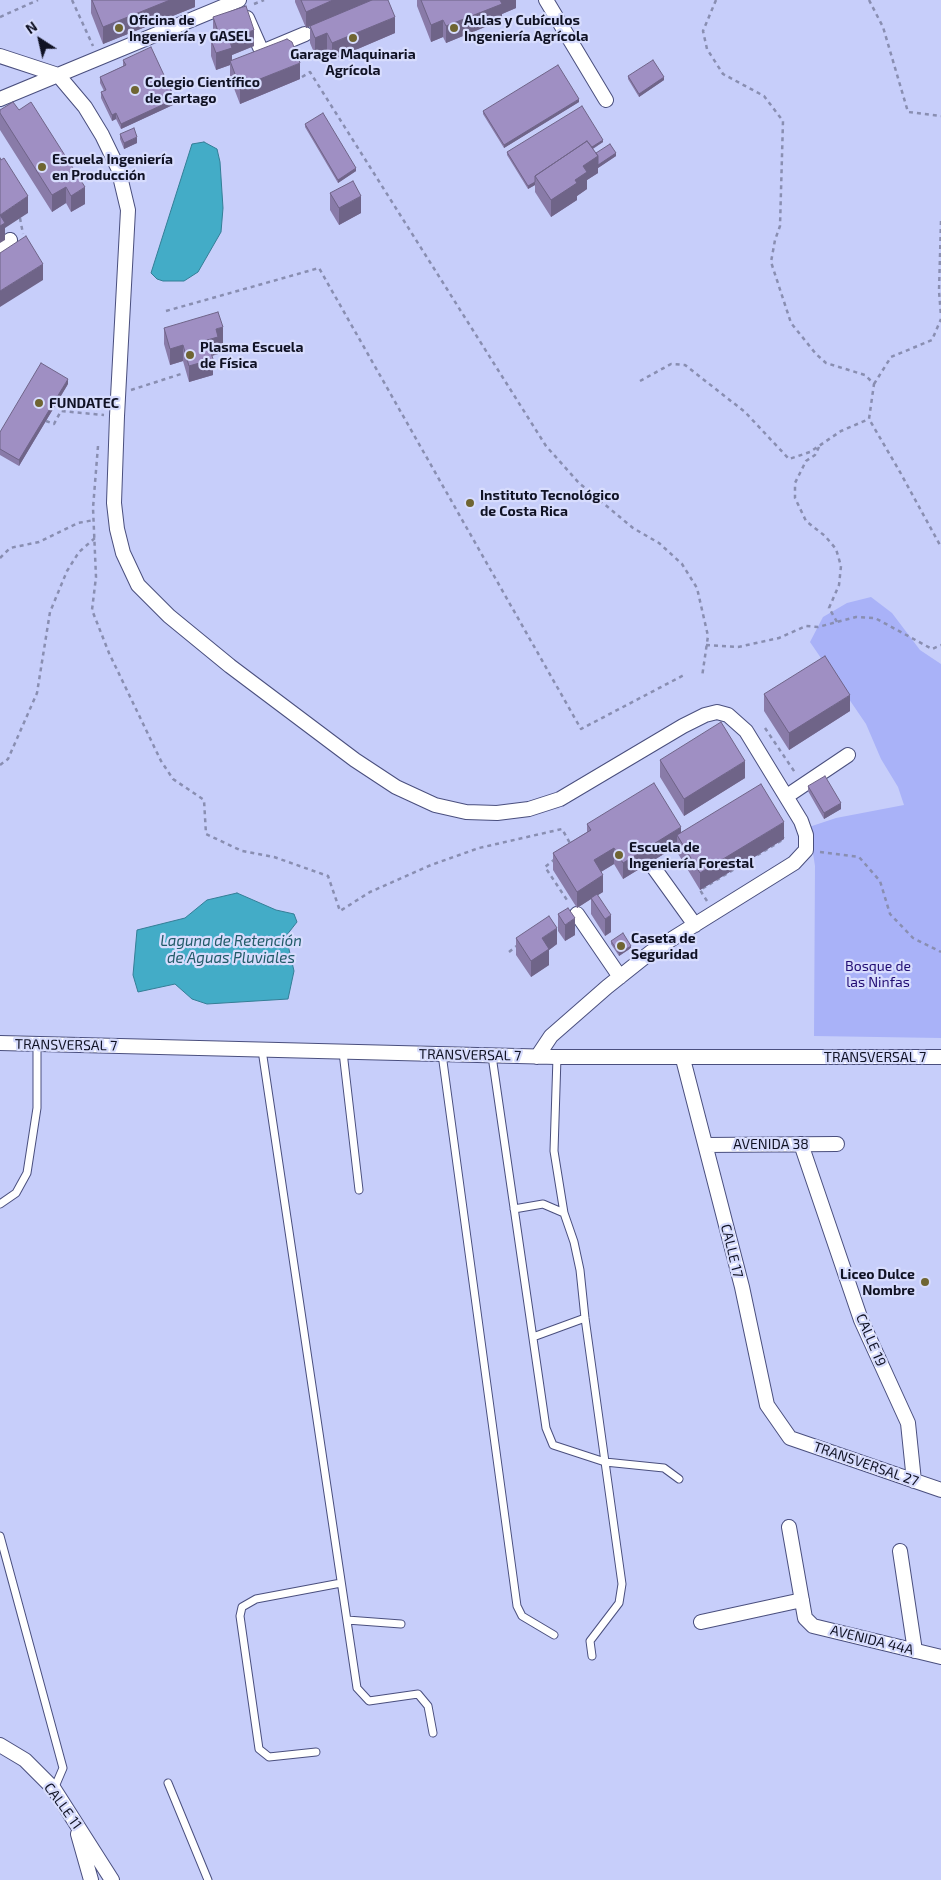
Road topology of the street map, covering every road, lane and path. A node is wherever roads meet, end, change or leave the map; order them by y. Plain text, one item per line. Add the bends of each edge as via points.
1 (38, 0) edge
2 (72, 0) edge
3 (238, 0) edge
4 (264, 0) edge
5 (546, 0) edge
6 (716, 0) edge
7 (869, 0) edge
8 (254, 4) dead end
9 (0, 16) edge
10 (305, 34) dead end
11 (0, 56) edge
12 (99, 58) junction
13 (58, 75) junction
14 (302, 77) dead end
15 (0, 99) edge
16 (606, 100) dead end
17 (941, 116) edge
18 (941, 221) edge
19 (166, 311) dead end
20 (941, 318) edge
21 (181, 374) dead end
22 (640, 381) dead end
23 (874, 384) junction
24 (128, 392) dead end
25 (106, 415) dead end
26 (868, 419) junction
27 (46, 421) edge
28 (98, 446) dead end
29 (819, 446) junction
30 (94, 520) junction
31 (95, 538) junction
32 (941, 547) edge
33 (0, 558) edge
34 (837, 622) junction
35 (706, 645) junction
36 (941, 645) edge
37 (684, 675) dead end
38 (702, 677) dead end
39 (765, 728) dead end
40 (848, 755) dead end
41 (0, 765) edge
42 (804, 785) junction
43 (787, 796) junction
44 (779, 831) edge
45 (579, 842) edge
46 (806, 850) junction
47 (558, 857) edge
48 (654, 868) dead end
49 (695, 882) edge
50 (700, 890) junction
51 (711, 907) dead end
52 (577, 914) joint
53 (695, 925) junction
54 (525, 941) edge
55 (509, 952) dead end
56 (941, 952) edge
57 (620, 977) junction
58 (0, 1043) edge
59 (37, 1044) junction
60 (262, 1050) junction
61 (343, 1052) junction
62 (442, 1054) junction
63 (492, 1056) junction
64 (537, 1057) junction
65 (557, 1057) junction
66 (941, 1057) edge
67 (683, 1058) junction
68 (800, 1144) junction
69 (837, 1144) dead end
70 (706, 1145) junction
71 (359, 1190) dead end
72 (0, 1204) edge
73 (514, 1209) junction
74 (564, 1213) junction
75 (585, 1318) junction
76 (533, 1337) junction
77 (790, 1438) joint
78 (605, 1462) junction
79 (680, 1479) dead end
80 (914, 1481) junction
81 (941, 1490) edge
82 (789, 1527) dead end
83 (0, 1536) edge
84 (900, 1551) dead end
85 (341, 1583) junction
86 (802, 1600) junction
87 (347, 1620) junction
88 (701, 1622) dead end
89 (401, 1624) dead end
90 (554, 1635) dead end
91 (915, 1651) junction
92 (592, 1656) dead end
93 (941, 1657) edge
94 (433, 1733) dead end
95 (0, 1745) edge
96 (316, 1752) dead end
97 (168, 1783) dead end
98 (54, 1789) junction
99 (73, 1816) junction
100 (91, 1880) edge
101 (112, 1880) edge
102 (208, 1880) edge

1 - 9 path
2 - 12 path
3 - 10 street via 262,52
3 - 12 street
4 - 8 path
5 - 16 street
6 - 23 path via 703,31 708,49 723,74 764,96 784,121 780,226 771,262 791,323 826,363 865,375
7 - 17 path via 883,27 908,112
11 - 13 street
12 - 13 street
13 - 15 street
13 - 43 street via 85,107 102,135 118,168 128,210 114,503 123,553 138,585 169,616 355,760 396,787 435,805 466,812 497,813 530,809 560,800 683,726 717,712 728,715 746,731
14 - 35 path via 310,72 546,446 579,483 682,564 697,588 708,636
18 - 20 path
19 - 37 path via 319,268 581,729
20 - 23 path via 932,340 891,357
21 - 24 path
22 - 29 path via 671,364 684,366 745,412 789,459
23 - 26 path
25 - 27 path via 61,411 54,424
26 - 29 path via 841,431
26 - 32 path
28 - 30 path
29 - 34 path via 815,455 806,461 795,483 795,498 806,522 836,549 841,566 839,584 829,608
30 - 31 path
30 - 33 path via 78,523 39,542 10,548
31 - 41 path via 78,552 67,571 50,612 37,693 8,759
31 - 45 path via 96,577 92,610 161,761 173,779 204,800 206,834 242,852 274,857 328,876 340,911 370,892 479,848 562,829 572,847
34 - 35 path via 818,627 806,626 779,638 738,647
34 - 36 path via 856,616 875,618 932,649
35 - 38 path
39 - 42 path
40 - 42 street
42 - 43 street
43 - 46 street via 802,821
44 - 50 path via 784,839
46 - 53 street via 781,873
46 - 56 path via 859,858 880,881 890,914 913,938
47 - 52 path via 544,867
48 - 53 street
49 - 50 path
50 - 51 path
52 - 57 street
53 - 57 street via 651,952
54 - 55 path
57 - 64 street via 551,1036
58 - 59 street, TRANSVERSAL 7
59 - 60 street, TRANSVERSAL 7
59 - 72 lane via 37,1108 27,1173 16,1193
60 - 61 street, TRANSVERSAL 7
60 - 85 lane
61 - 62 street, TRANSVERSAL 7
61 - 71 lane
62 - 63 street, TRANSVERSAL 7
62 - 90 lane via 517,1606 522,1616
63 - 64 street, TRANSVERSAL 7
63 - 73 lane
64 - 65 street, TRANSVERSAL 7
65 - 67 street, TRANSVERSAL 7
65 - 74 lane via 554,1151
66 - 67 street, TRANSVERSAL 7
67 - 70 street, CALLE 17
68 - 69 street, AVENIDA 38
68 - 70 street, AVENIDA 38
68 - 80 street, CALLE 19 via 861,1320 908,1423
70 - 77 street, CALLE 17 via 742,1287 766,1405
73 - 74 lane via 543,1204
73 - 76 lane
74 - 75 lane via 580,1270
75 - 76 lane
75 - 78 lane
76 - 78 lane via 546,1428 553,1445
77 - 80 street, TRANSVERSAL 27
78 - 79 lane via 664,1468
78 - 92 lane via 622,1584 619,1603 590,1641
80 - 81 street, TRANSVERSAL 27
82 - 86 street
83 - 98 lane via 63,1768
84 - 91 street
85 - 87 lane
85 - 96 lane via 256,1599 242,1607 240,1616 259,1748 269,1757
86 - 88 street
86 - 91 street, AVENIDA 44A via 805,1618 812,1626
87 - 89 lane
87 - 94 lane via 357,1688 369,1701 418,1694 428,1706
91 - 93 street, AVENIDA 44A
95 - 98 street, CALLE 11 via 25,1760
97 - 102 lane
98 - 99 street, CALLE 11
99 - 100 street
99 - 101 street, CALLE 11

